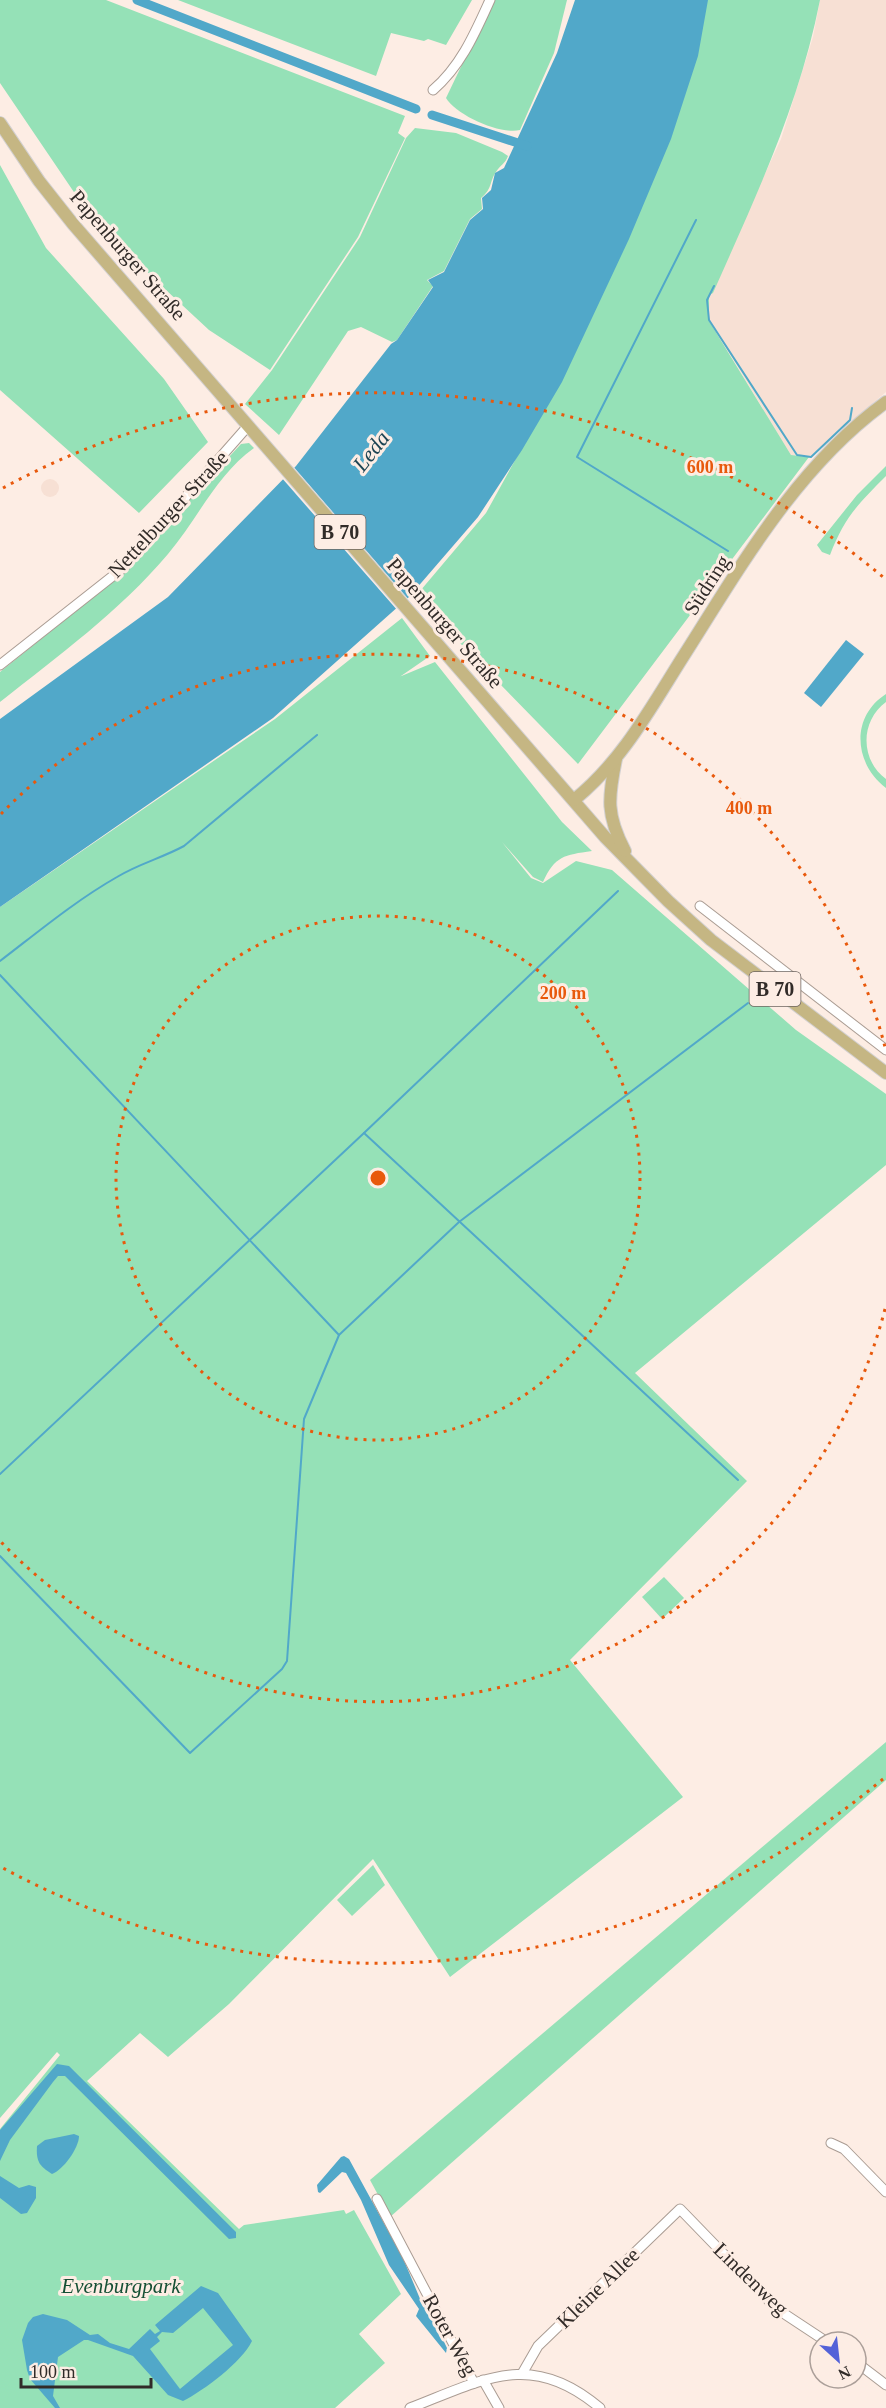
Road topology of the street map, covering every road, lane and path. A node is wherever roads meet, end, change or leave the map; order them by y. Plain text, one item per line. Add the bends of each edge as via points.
1 (490, 0) edge
2 (433, 90) dead end
3 (0, 123) edge
4 (886, 402) edge
5 (248, 426) junction
6 (0, 665) edge
7 (616, 757) junction
8 (573, 800) junction
9 (631, 863) junction
10 (700, 906) dead end
11 (886, 1050) edge
12 (886, 1073) edge
13 (831, 2143) dead end
14 (886, 2192) edge
15 (377, 2199) dead end
16 (680, 2209) joint
17 (809, 2330) edge
18 (868, 2371) edge
19 (523, 2372) junction
20 (478, 2382) junction
21 (886, 2385) edge
22 (410, 2408) edge
23 (499, 2408) edge
24 (600, 2408) edge

1 - 2 street via 471,43 449,76
3 - 5 main road, Papenburger Straße / B 70 via 73,224
4 - 7 main road, Südring via 850,431 799,486
5 - 6 street, Nettelburger Straße via 123,568
5 - 8 main road, Papenburger Straße / B 70
7 - 8 main road, Südring
7 - 9 main road via 609,811 611,824
8 - 9 main road, Papenburger Straße / B 70
9 - 12 main road, Papenburger Straße / B 70 via 711,940
10 - 11 street
13 - 14 street via 844,2149
15 - 20 street, Roter Weg
16 - 17 street, Lindenweg via 777,2309
16 - 19 street, Kleine Allee via 538,2346
18 - 21 street
19 - 20 street, Roter Weg
19 - 24 street, Roter Weg via 573,2388
20 - 22 street
20 - 23 street

